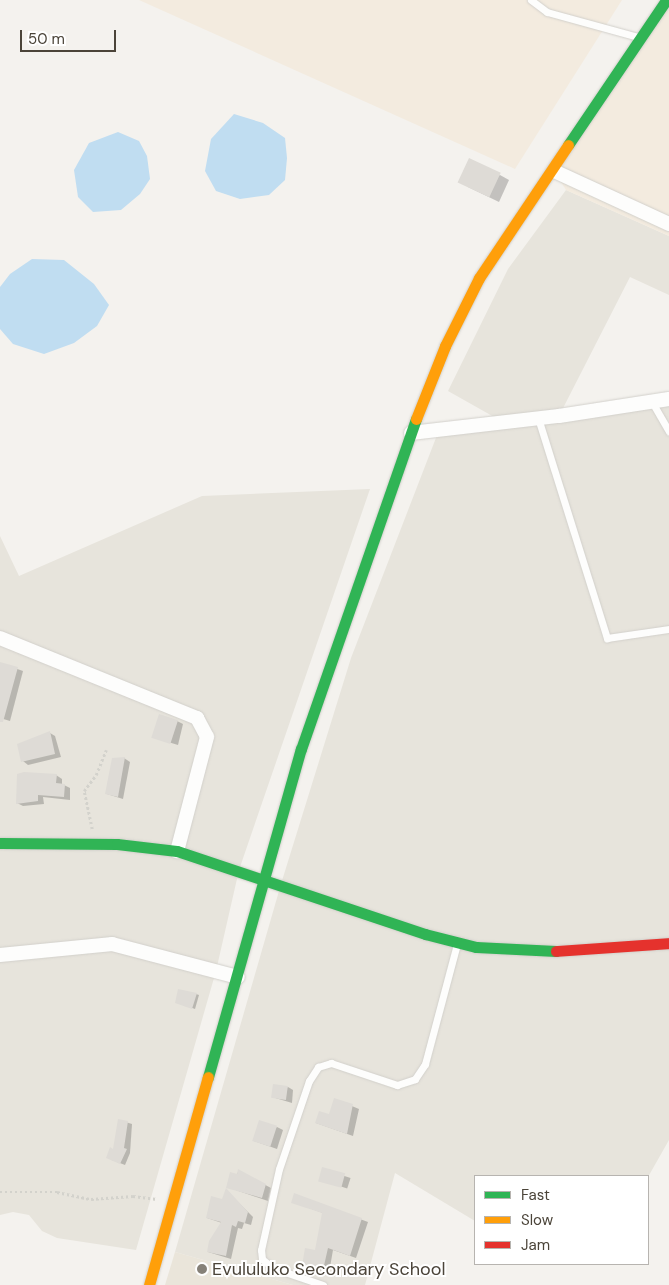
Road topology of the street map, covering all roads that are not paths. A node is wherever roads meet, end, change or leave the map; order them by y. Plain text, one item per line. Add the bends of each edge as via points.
1 (531, 0) edge
2 (666, 0) edge
3 (641, 37) junction
4 (554, 171) junction
5 (669, 224) edge
6 (669, 398) edge
7 (652, 401) junction
8 (538, 418) junction
9 (669, 432) edge
10 (411, 434) junction
11 (669, 629) edge
12 (0, 638) edge
13 (0, 843) edge
14 (177, 851) junction
15 (266, 878) junction
16 (669, 943) edge
17 (457, 944) junction
18 (0, 955) edge
19 (238, 977) junction
20 (149, 1285) edge
21 (323, 1285) edge

1 - 3 lane via 547,12
2 - 3 main road
3 - 4 main road
4 - 5 street
4 - 10 main road via 520,215 471,293 445,346
6 - 7 street
7 - 8 street
7 - 9 lane
8 - 10 street
8 - 11 lane via 607,638
10 - 15 main road via 300,749
12 - 14 street via 197,718 207,737
13 - 14 main road via 117,844
14 - 15 main road
15 - 17 main road
15 - 19 main road
16 - 17 main road via 549,952
17 - 21 lane via 425,1064 415,1079 396,1085 330,1063 318,1068 309,1081 279,1169 261,1250 262,1258 273,1268
18 - 19 street via 112,944
19 - 20 main road

